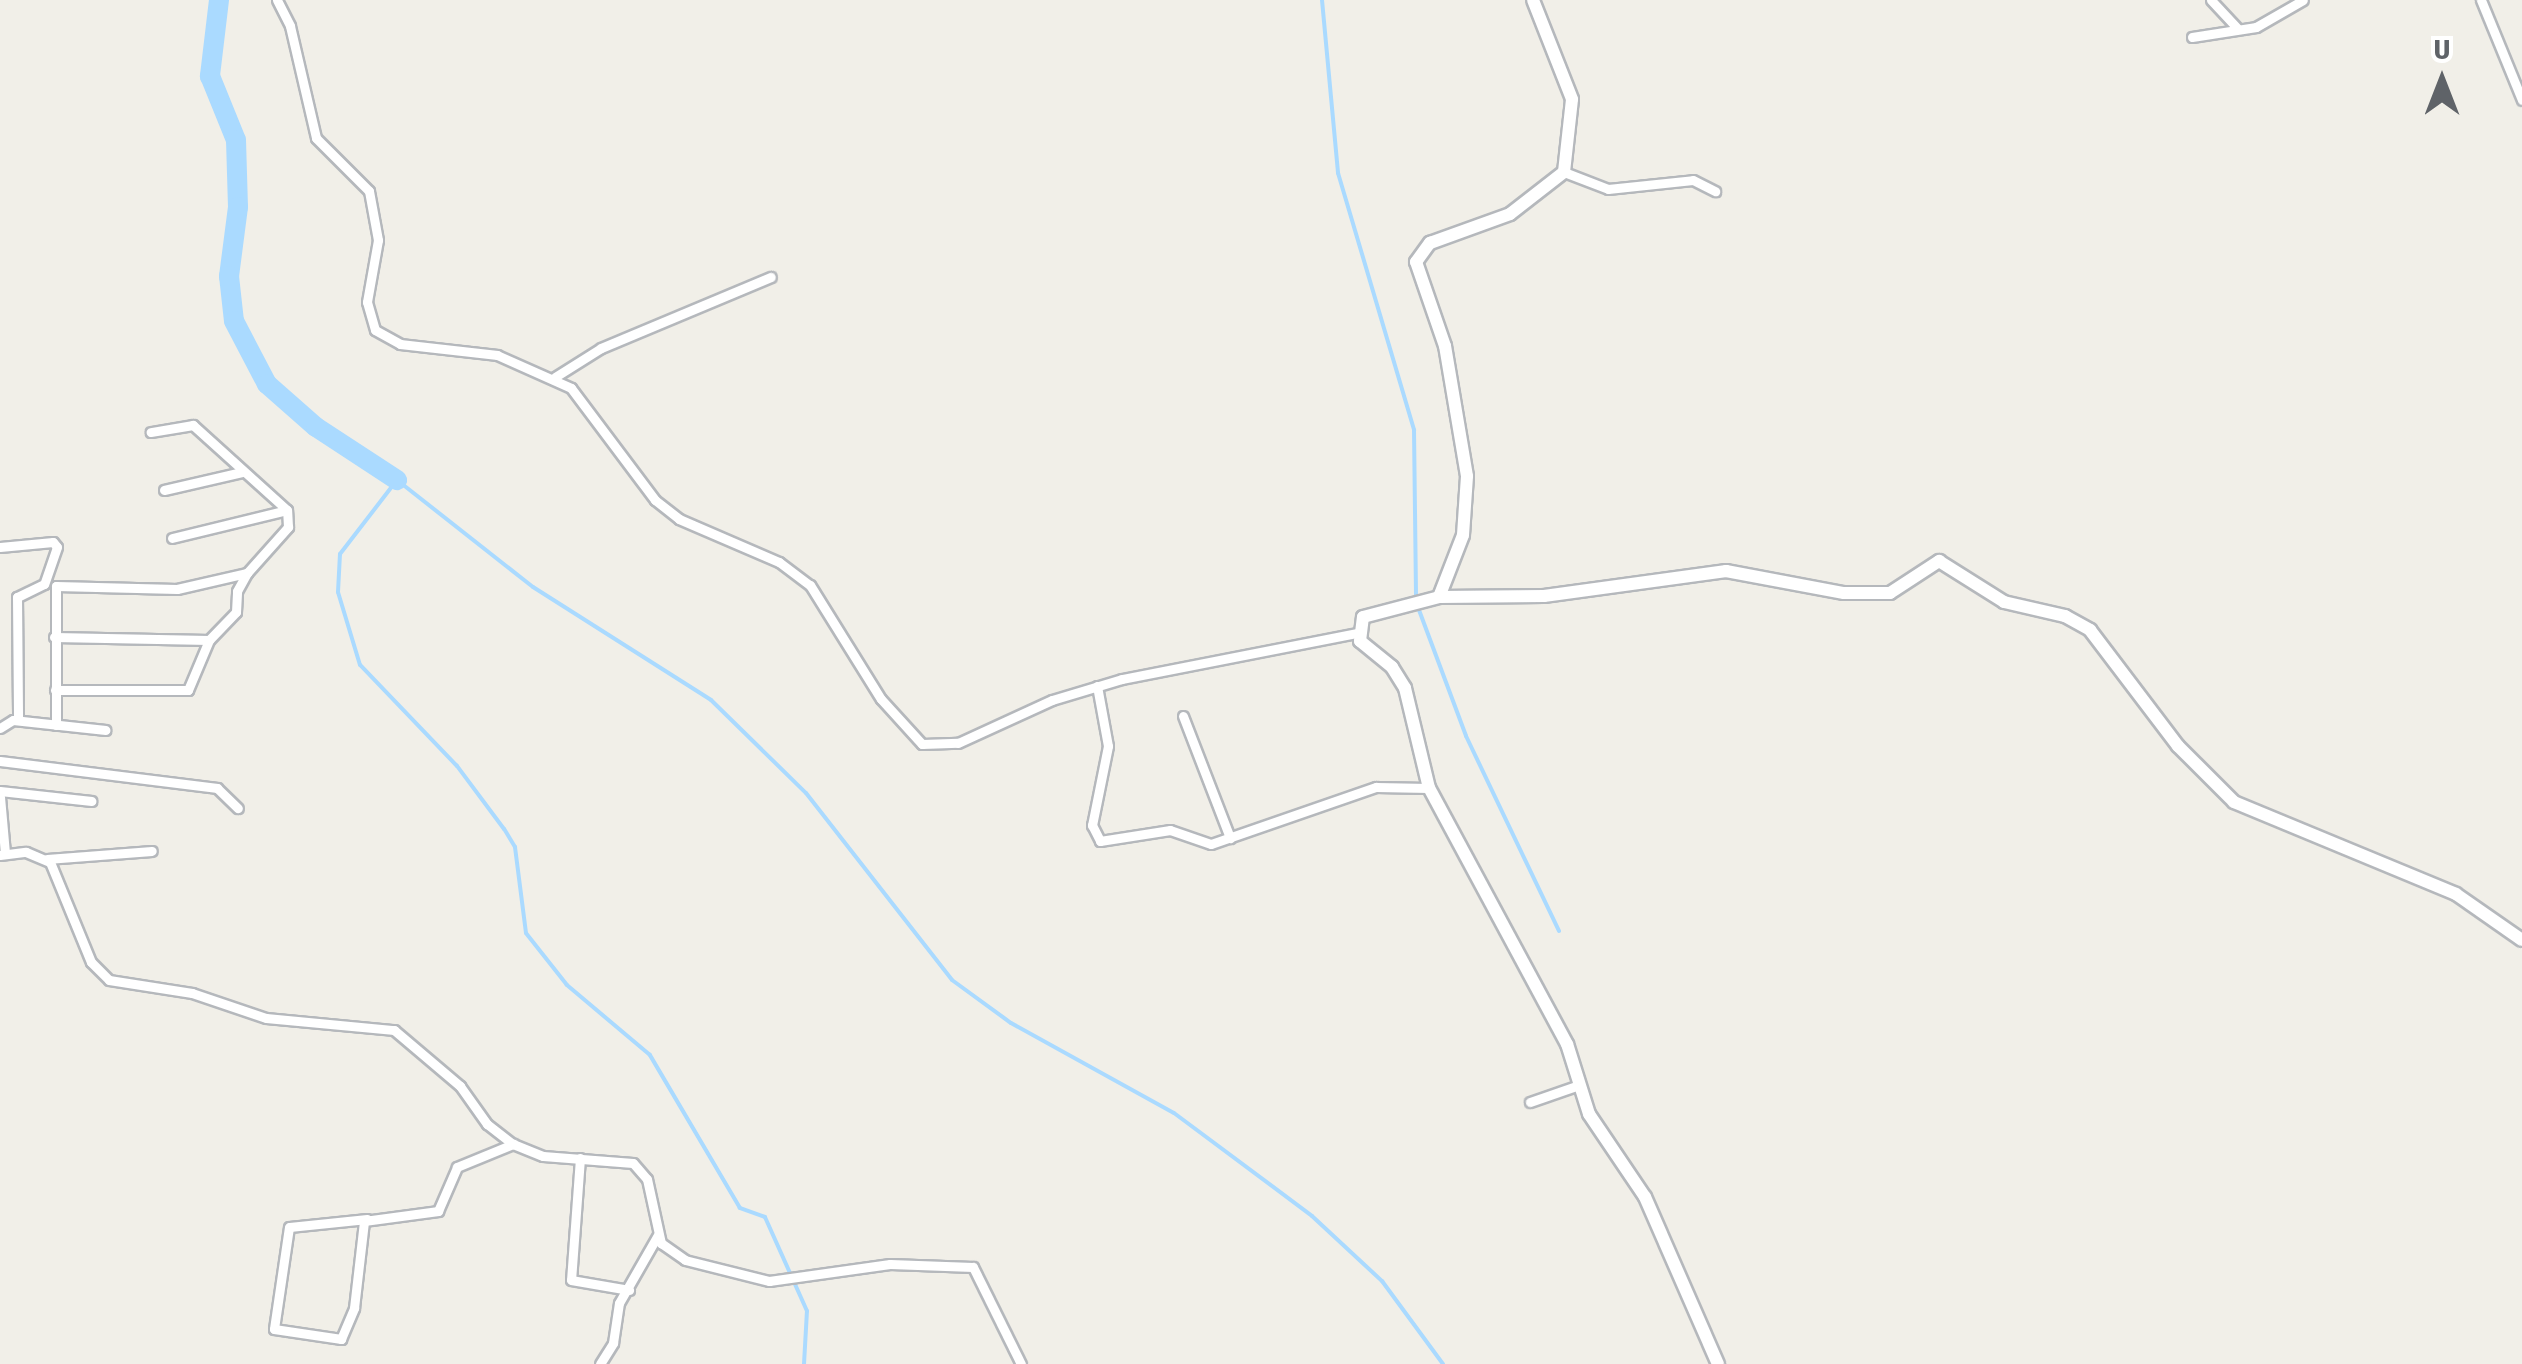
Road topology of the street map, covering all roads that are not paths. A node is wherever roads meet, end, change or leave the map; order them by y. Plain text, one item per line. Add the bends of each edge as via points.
1 (277, 0) edge
2 (1534, 0) edge
3 (2211, 0) edge
4 (2303, 0) edge
5 (2481, 0) edge
6 (2236, 28) junction
7 (2192, 37) dead end
8 (2522, 100) edge
9 (1564, 172) junction
10 (1715, 190) dead end
11 (771, 277) dead end
12 (554, 376) junction
13 (151, 432) dead end
14 (242, 472) junction
15 (164, 490) dead end
16 (287, 510) junction
17 (172, 538) dead end
18 (0, 547) edge
19 (247, 573) junction
20 (1432, 599) junction
21 (1356, 632) junction
22 (54, 637) junction
23 (209, 640) junction
24 (1097, 686) junction
25 (55, 690) junction
26 (1183, 716) dead end
27 (18, 720) junction
28 (56, 725) junction
29 (0, 728) edge
30 (105, 730) dead end
31 (0, 762) edge
32 (1429, 788) junction
33 (0, 794) edge
34 (91, 801) dead end
35 (238, 808) dead end
36 (1230, 838) junction
37 (152, 851) dead end
38 (3, 854) edge
39 (47, 859) junction
40 (2522, 940) edge
41 (1579, 1085) junction
42 (1530, 1102) dead end
43 (513, 1144) junction
44 (580, 1158) junction
45 (367, 1219) junction
46 (658, 1235) junction
47 (630, 1290) junction
48 (600, 1364) edge
49 (1022, 1364) edge
50 (1718, 1364) edge

1 - 12 street via 290,26 316,138 362,180 373,206 378,240 367,302 375,330 400,344 474,348
2 - 9 street via 1572,100
3 - 6 street
4 - 6 street via 2261,24
5 - 8 street
6 - 7 street
9 - 10 street via 1608,189 1693,180
9 - 20 street via 1510,214 1430,243 1418,254 1417,274 1448,365 1468,496 1463,535
11 - 12 street via 601,348
12 - 24 street via 591,409 655,500 679,519 779,562 810,585 881,699 922,744 958,743
13 - 14 street via 193,424
14 - 15 street
14 - 16 street
16 - 17 street
16 - 19 street via 288,526
18 - 27 street via 57,547 44,584 17,597
19 - 22 street via 177,589 56,586
19 - 23 street via 236,612
20 - 21 street via 1362,617
20 - 40 street via 1544,596 1726,571 1876,594 1899,590 1939,562 2004,602 2065,616 2090,630 2178,746 2234,802 2456,894
21 - 24 street via 1206,658
21 - 32 street via 1405,688
22 - 23 street
22 - 25 street
23 - 25 street via 188,690
24 - 36 street via 1108,746 1092,825 1097,840 1161,830 1210,844
25 - 28 street
26 - 36 street
27 - 28 street
27 - 29 street
28 - 30 street
31 - 35 street via 218,788
32 - 36 street via 1376,787
32 - 41 street via 1563,1036
33 - 34 street
33 - 38 street
37 - 39 street
38 - 39 street
39 - 43 street via 90,962 109,980 192,994 266,1018 394,1030 460,1086 487,1124
41 - 42 street
41 - 50 street via 1589,1114 1646,1196
43 - 44 street via 542,1156
43 - 45 street via 457,1168 434,1214
44 - 46 street via 639,1167 651,1190
44 - 47 street via 571,1280
45 - 45 street via 354,1308 341,1339 274,1329 290,1227
46 - 47 street
46 - 49 street via 685,1260 776,1280 946,1261 973,1267
47 - 48 street via 619,1303 613,1343

